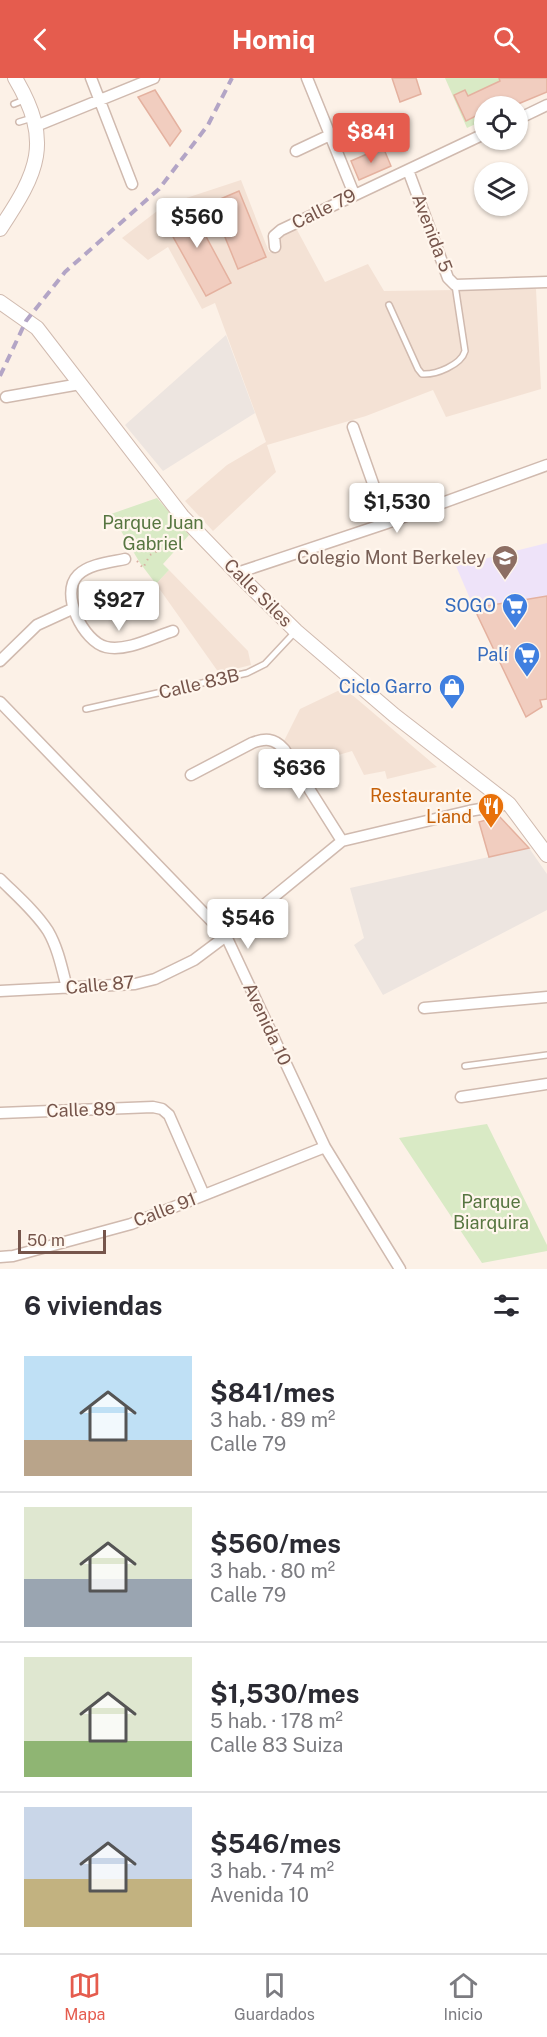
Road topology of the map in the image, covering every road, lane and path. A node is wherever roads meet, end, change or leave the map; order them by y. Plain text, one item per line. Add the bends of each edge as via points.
1 (15, 78) edge
2 (91, 78) edge
3 (154, 78) edge
4 (307, 78) edge
5 (99, 100) junction
6 (547, 105) edge
7 (528, 114) edge
8 (19, 122) dead end
9 (34, 122) junction
10 (330, 135) junction
11 (474, 139) edge
12 (296, 151) dead end
13 (408, 170) junction
14 (132, 184) dead end
15 (354, 194) junction
16 (0, 229) edge
17 (275, 248) dead end
18 (547, 282) edge
19 (460, 285) junction
20 (0, 302) edge
21 (389, 305) dead end
22 (80, 384) junction
23 (6, 397) dead end
24 (353, 427) dead end
25 (547, 465) edge
26 (387, 523) junction
27 (177, 530) dead end
28 (125, 559) joint
29 (237, 573) junction
30 (72, 609) junction
31 (173, 631) dead end
32 (296, 631) junction
33 (0, 661) edge
34 (0, 702) edge
35 (86, 710) dead end
36 (190, 776) dead end
37 (509, 804) junction
38 (342, 841) junction
39 (547, 855) edge
40 (0, 879) edge
41 (226, 936) junction
42 (67, 988) junction
43 (0, 991) edge
44 (547, 998) edge
45 (424, 1008) dead end
46 (547, 1055) edge
47 (465, 1066) dead end
48 (547, 1084) edge
49 (461, 1097) dead end
50 (0, 1113) edge
51 (325, 1147) junction
52 (204, 1195) junction
53 (0, 1257) edge
54 (400, 1269) edge

1 - 9 street via 20,102
2 - 5 street
3 - 5 street
4 - 10 street
5 - 9 street
5 - 14 street
6 - 7 street
8 - 9 lane
9 - 16 street via 37,156 28,185
10 - 12 street
10 - 15 street
11 - 13 street, Calle 79
13 - 15 street, Calle 79
13 - 19 street, Avenida 5 via 448,278
15 - 17 street, Calle 79 via 281,230 274,236
18 - 19 street
19 - 21 lane via 463,358 428,375 418,369
20 - 22 street, Calle Siles via 37,328
22 - 23 street
22 - 29 street, Calle Siles via 182,516
24 - 26 street
25 - 26 street
26 - 29 street
27 - 28 path via 184,537 150,555 143,568 129,554
28 - 30 street via 78,575 71,586
29 - 32 street, Calle Siles
30 - 31 street via 96,643 106,647 128,645
30 - 33 street via 37,625
32 - 35 lane, Calle 83B via 265,664 247,673
32 - 37 street, Calle Siles via 394,716
34 - 41 street, Avenida 10
36 - 38 street via 252,743 273,740 284,749
37 - 38 street, Calle 87
37 - 39 street, Calle Siles
38 - 41 street, Calle 87
40 - 42 street via 48,931
41 - 42 street, Calle 87 via 194,960 155,979
41 - 51 street, Avenida 10
42 - 43 street, Calle 87
44 - 45 street
46 - 47 lane
48 - 49 street
50 - 52 street, Calle 89 via 162,1109 169,1115
51 - 52 street, Calle 91
51 - 54 street, Avenida 10
52 - 53 street, Calle 91 via 131,1224

